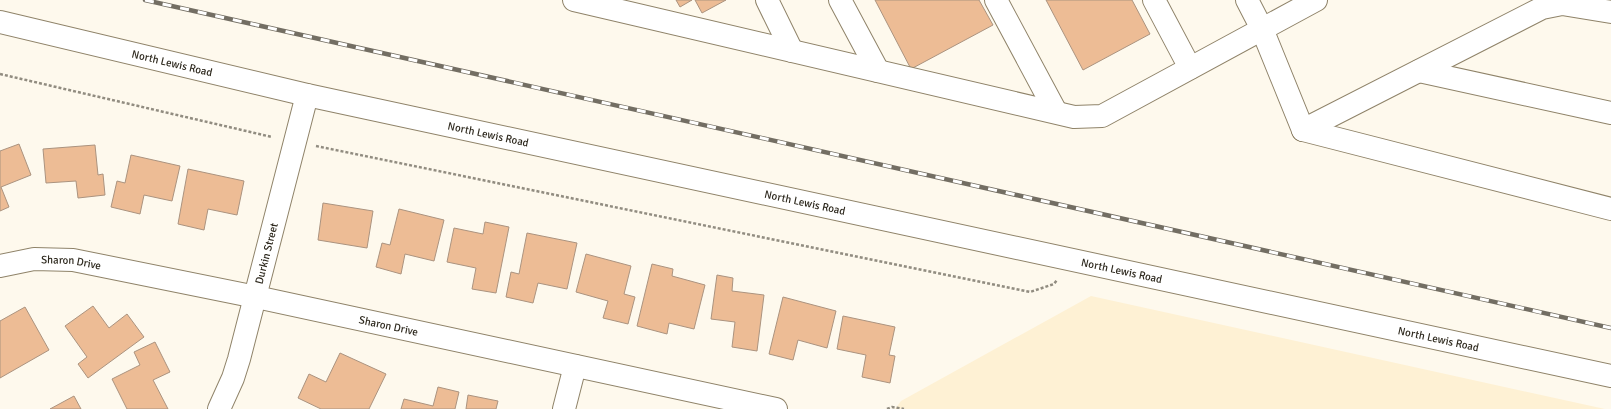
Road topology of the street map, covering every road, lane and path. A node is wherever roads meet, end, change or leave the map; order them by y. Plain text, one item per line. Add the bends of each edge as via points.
1 (574, 0) edge
2 (767, 0) edge
3 (840, 0) edge
4 (996, 0) edge
5 (1154, 0) edge
6 (1247, 0) edge
7 (1316, 0) edge
8 (613, 5) edge
9 (1611, 12) edge
10 (0, 22) edge
11 (1262, 29) junction
12 (792, 51) junction
13 (1190, 68) junction
14 (878, 71) junction
15 (1419, 71) junction
16 (0, 74) edge
17 (307, 95) junction
18 (1056, 112) junction
19 (1611, 113) edge
20 (1303, 130) junction
21 (248, 132) dead end
22 (339, 150) dead end
23 (1611, 209) edge
24 (1073, 260) junction
25 (0, 266) edge
26 (256, 297) junction
27 (575, 366) junction
28 (1611, 376) edge
29 (219, 409) edge
30 (564, 409) edge
31 (776, 409) edge
32 (887, 409) edge
33 (904, 409) edge

1 - 8 main road
2 - 12 main road
3 - 14 main road
4 - 18 main road
5 - 13 main road
6 - 11 main road
7 - 11 main road
8 - 12 main road
9 - 15 main road via 1562,4 1542,8
10 - 17 main road, North Lewis Road
11 - 13 main road
11 - 20 main road
12 - 14 main road
13 - 18 main road via 1102,116 1074,117
14 - 18 main road
15 - 19 main road
15 - 20 main road
16 - 21 path
17 - 24 main road, North Lewis Road
17 - 26 main road, Durkin Street
20 - 23 main road
22 - 24 path via 1030,292 1054,284
24 - 28 main road, North Lewis Road
25 - 26 main road, Sharon Drive via 34,259 73,260
26 - 27 main road, Sharon Drive
26 - 29 main road, Durkin Street via 233,378
27 - 30 main road
27 - 31 main road, Sharon Drive
32 - 33 path

